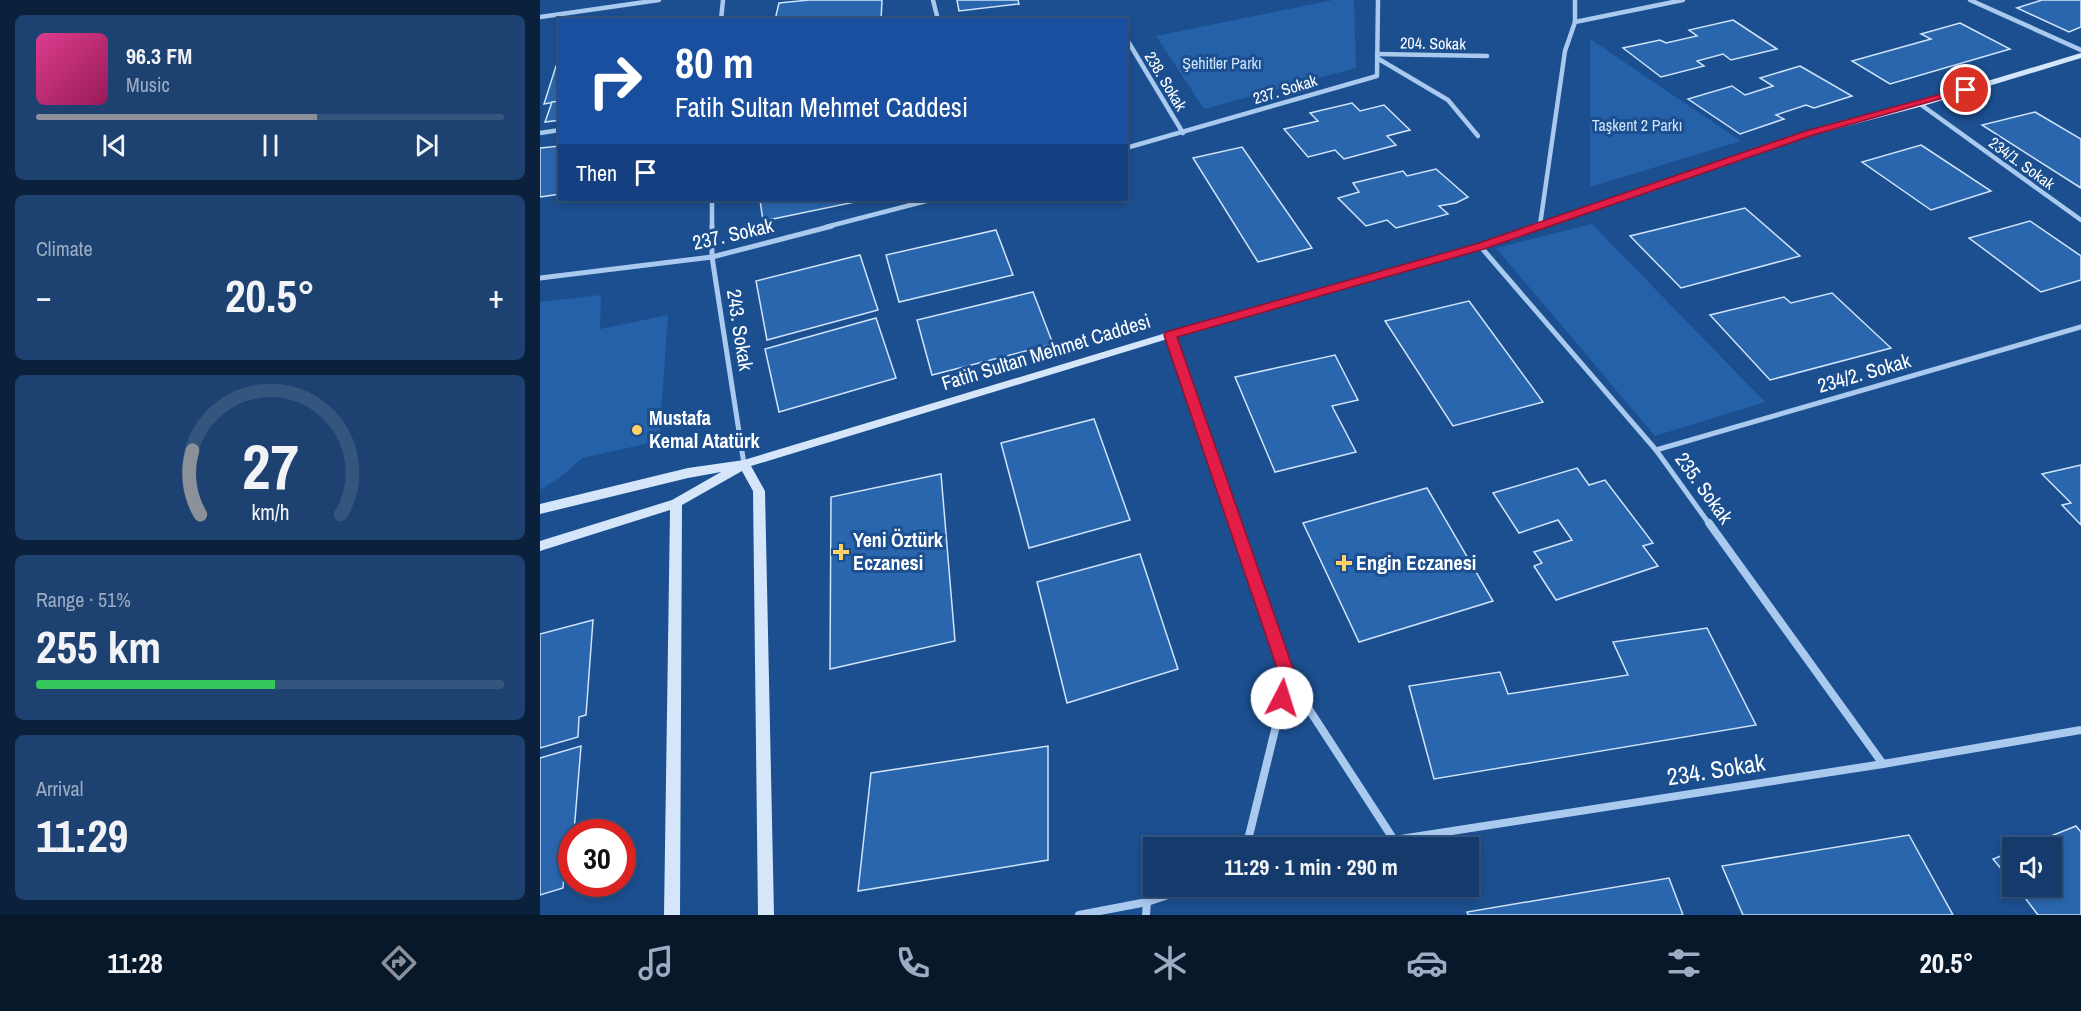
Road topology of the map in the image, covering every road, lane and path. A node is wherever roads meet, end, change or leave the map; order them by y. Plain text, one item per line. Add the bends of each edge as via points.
1 (659, 0) edge
2 (723, 0) edge
3 (933, 0) edge
4 (1378, 0) edge
5 (1575, 0) edge
6 (1683, 0) edge
7 (1970, 0) edge
8 (541, 17) edge
9 (721, 18) edge
10 (938, 18) edge
11 (1575, 22) junction
12 (540, 25) edge
13 (1128, 43) edge
14 (2081, 53) edge
15 (1377, 56) junction
16 (1487, 56) dead end
17 (1920, 104) junction
18 (558, 130) edge
19 (540, 133) edge
20 (1183, 133) junction
21 (1478, 136) dead end
22 (1128, 147) edge
23 (712, 201) edge
24 (926, 201) edge
25 (2081, 220) edge
26 (1540, 225) junction
27 (1480, 246) junction
28 (712, 256) junction
29 (540, 278) edge
30 (2081, 327) edge
31 (1170, 335) junction
32 (1656, 450) junction
33 (744, 464) junction
34 (676, 503) junction
35 (540, 509) edge
36 (540, 546) edge
37 (1288, 677) junction
38 (2081, 730) edge
39 (1883, 764) junction
40 (1249, 837) edge
41 (1392, 837) edge
42 (1413, 837) edge
43 (1163, 897) edge
44 (1148, 902) junction
45 (672, 915) edge
46 (766, 915) edge
47 (1079, 915) edge
48 (1146, 915) edge

1 - 8 street
2 - 9 street
3 - 10 street
4 - 15 street, 237. Sokak
5 - 11 street
6 - 11 street
7 - 14 street
8 - 12 street
11 - 26 street via 1565,51
13 - 20 street, 238. Sokak
14 - 17 main road, Fatih Sultan Mehmet Caddesi
15 - 16 street, 204. Sokak
15 - 20 street, 237. Sokak via 1377,76
15 - 21 street via 1448,99
17 - 25 street, 234/1. Sokak
17 - 26 main road, Fatih Sultan Mehmet Caddesi via 1810,133
18 - 19 street
20 - 22 street, 237. Sokak
23 - 28 street, 243. Sokak
24 - 28 street, 237. Sokak
26 - 27 main road, Fatih Sultan Mehmet Caddesi
27 - 31 main road, Fatih Sultan Mehmet Caddesi
27 - 32 street, 235. Sokak
28 - 29 street, 237. Sokak
28 - 33 street, 243. Sokak
30 - 32 street, 234/2. Sokak
31 - 33 main road, Fatih Sultan Mehmet Caddesi
31 - 37 street
32 - 39 street, 235. Sokak
33 - 34 main road
33 - 35 main road via 688,473
33 - 46 main road via 759,491
34 - 36 main road
34 - 45 main road
37 - 40 street
37 - 41 street
38 - 39 street, 234. Sokak
39 - 42 street, 234. Sokak
43 - 44 street
44 - 47 street
44 - 48 street

